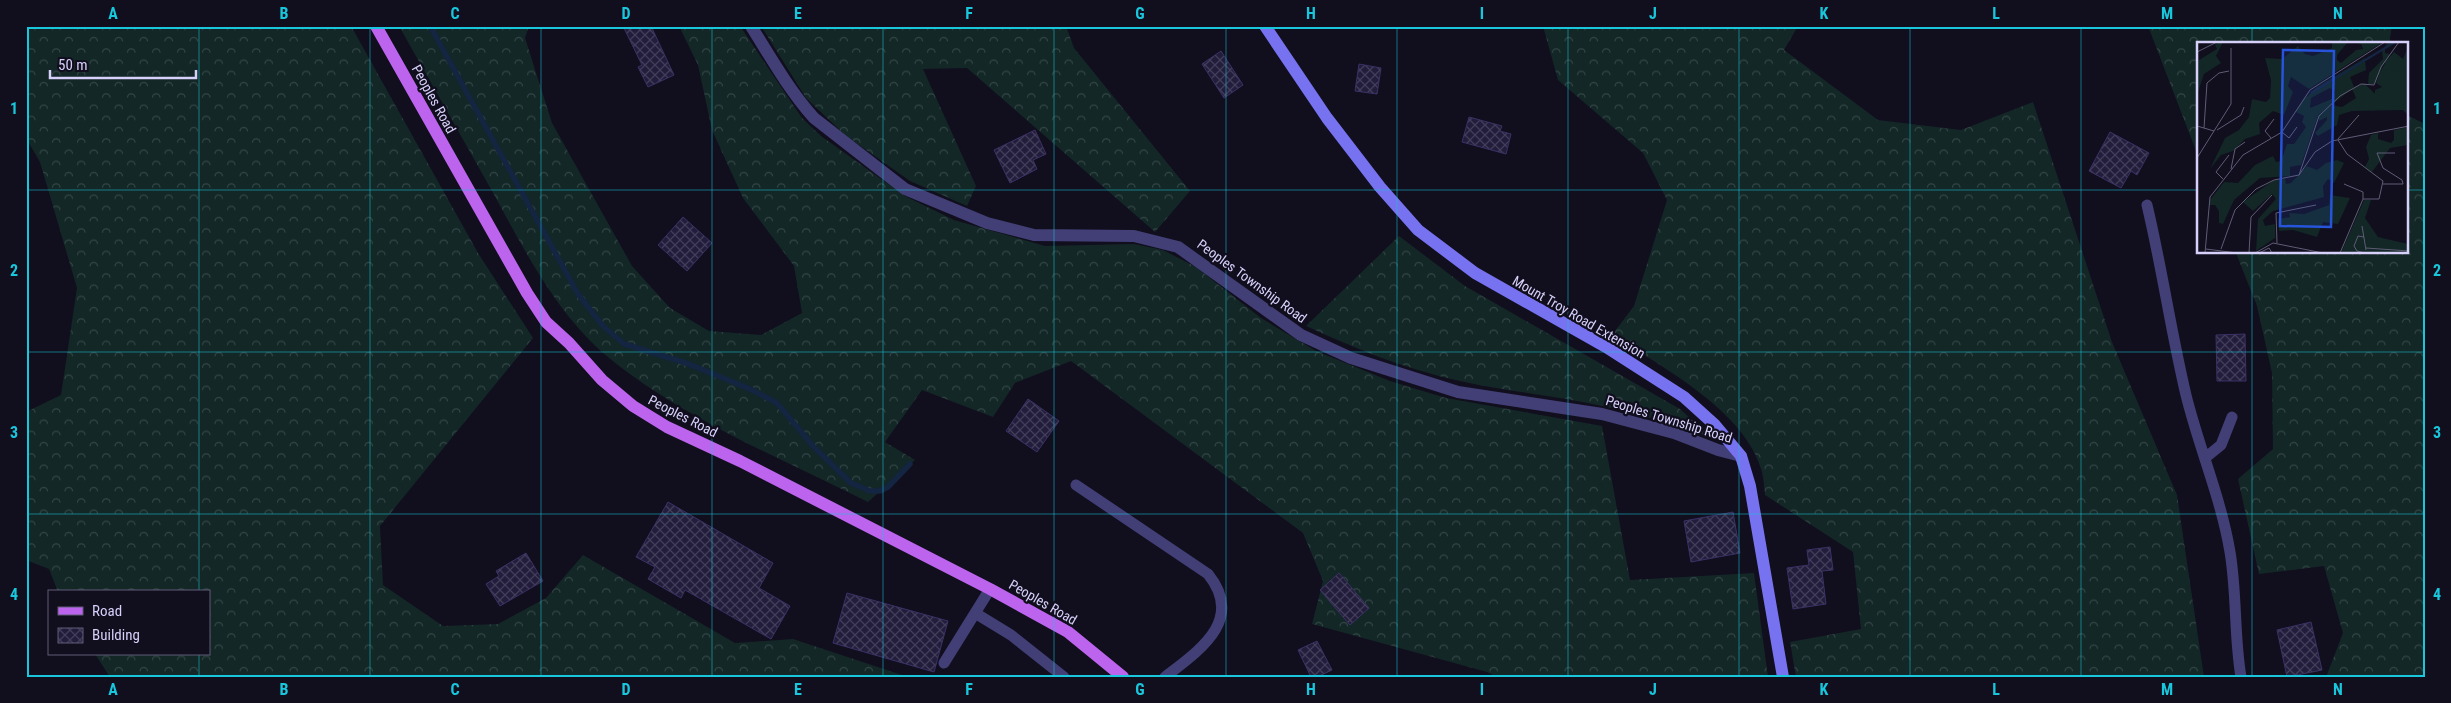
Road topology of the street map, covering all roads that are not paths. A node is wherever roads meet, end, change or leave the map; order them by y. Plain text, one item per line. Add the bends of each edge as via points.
1 (376, 26) edge
2 (751, 26) edge
3 (1265, 26) edge
4 (2147, 205) dead end
5 (2232, 417) dead end
6 (1742, 456) junction
7 (2205, 458) junction
8 (1076, 485) dead end
9 (990, 589) junction
10 (975, 613) junction
11 (944, 664) dead end
12 (1064, 677) edge
13 (1123, 677) edge
14 (1166, 677) edge
15 (1783, 677) edge
16 (2241, 677) edge

1 - 9 main road, Peoples Road via 527,293 546,322 602,380 633,406 667,427
2 - 6 street, Peoples Township Road via 780,73 814,118 905,189 941,206 987,223 1034,234 1134,236 1178,247 1301,334 1351,358 1458,392 1611,416
3 - 6 street, Mount Troy Road Extension via 1328,118 1380,187 1418,230 1475,273 1606,347 1684,398 1714,424
4 - 7 lane via 2186,394
5 - 7 lane via 2221,445
6 - 15 street, Mount Troy Road Extension
7 - 16 lane via 2216,489 2230,553
8 - 14 lane via 1208,574 1215,583 1222,606 1218,626 1201,647
9 - 10 lane
9 - 13 main road, Peoples Road via 1068,632
10 - 11 lane
10 - 12 lane

